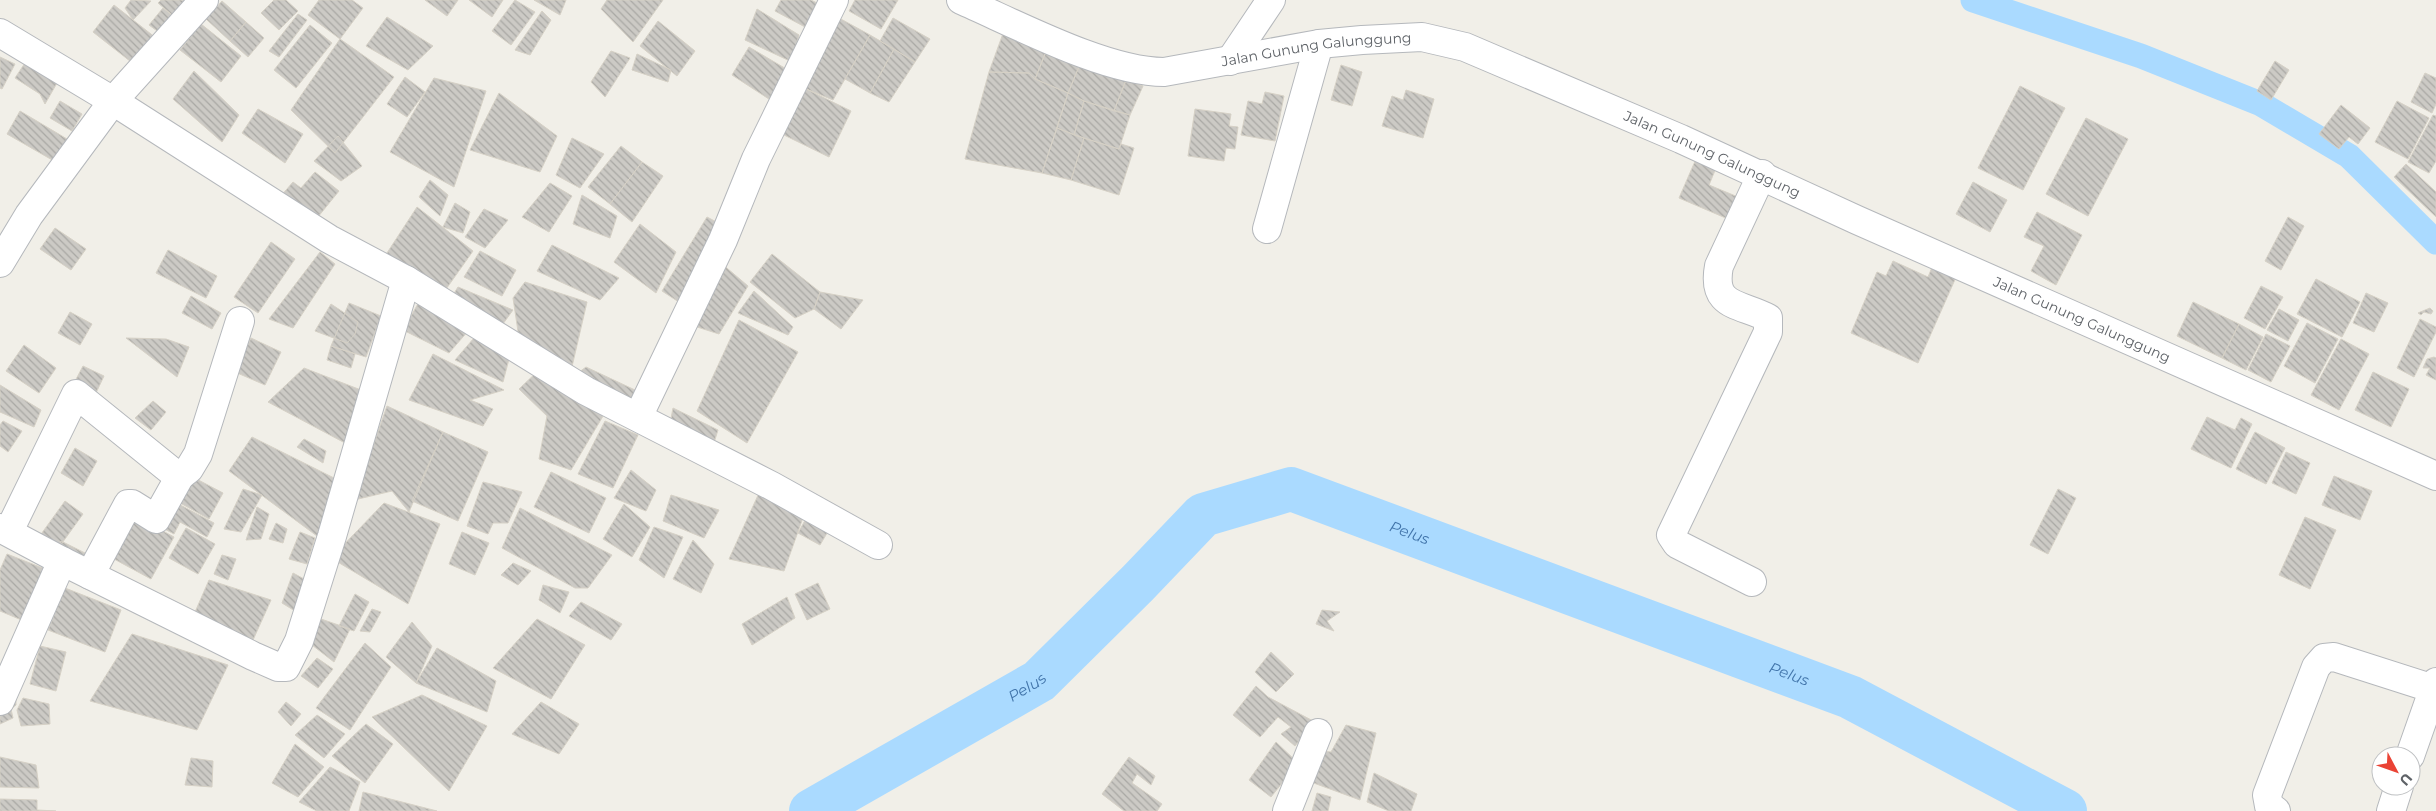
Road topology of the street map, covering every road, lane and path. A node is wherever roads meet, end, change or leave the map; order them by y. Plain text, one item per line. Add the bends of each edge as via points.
1 (204, 0) edge
2 (834, 0) edge
3 (962, 0) edge
4 (1271, 0) edge
5 (0, 33) edge
6 (1319, 44) junction
7 (1230, 62) junction
8 (113, 102) junction
9 (1762, 174) junction
10 (1267, 230) dead end
11 (0, 263) edge
12 (406, 280) junction
13 (240, 321) dead end
14 (638, 417) junction
15 (180, 476) junction
16 (2436, 476) edge
17 (4, 529) edge
18 (878, 545) dead end
19 (62, 561) junction
20 (90, 575) junction
21 (1752, 582) dead end
22 (2435, 686) edge
23 (0, 701) edge
24 (1318, 733) dead end
25 (2414, 746) edge
26 (2396, 796) edge
27 (1287, 811) edge
28 (2276, 811) edge
29 (2391, 811) edge

1 - 8 street
2 - 14 street via 756,159 724,240
3 - 7 street, Jalan Gunung Galunggung via 1070,47 1144,72
4 - 7 street
5 - 8 street
6 - 7 street, Jalan Gunung Galunggung
6 - 9 street, Jalan Gunung Galunggung via 1422,38 1465,47
6 - 10 street
8 - 11 street via 29,215
8 - 12 street via 280,209
9 - 16 street, Jalan Gunung Galunggung via 1857,220
9 - 21 street via 1719,266 1717,279 1720,295 1730,304 1768,318 1768,332 1671,535 1676,544
12 - 14 street via 586,391
12 - 20 street via 332,536 299,641 286,667 278,667 253,656
13 - 15 street via 198,454 189,469
14 - 18 street
15 - 17 street via 76,394
15 - 20 street via 156,519 128,504
17 - 19 street
19 - 20 street
19 - 23 street
22 - 25 street
22 - 28 street via 2334,657 2324,658 2316,667 2267,795 2269,806
24 - 27 street
26 - 29 street

